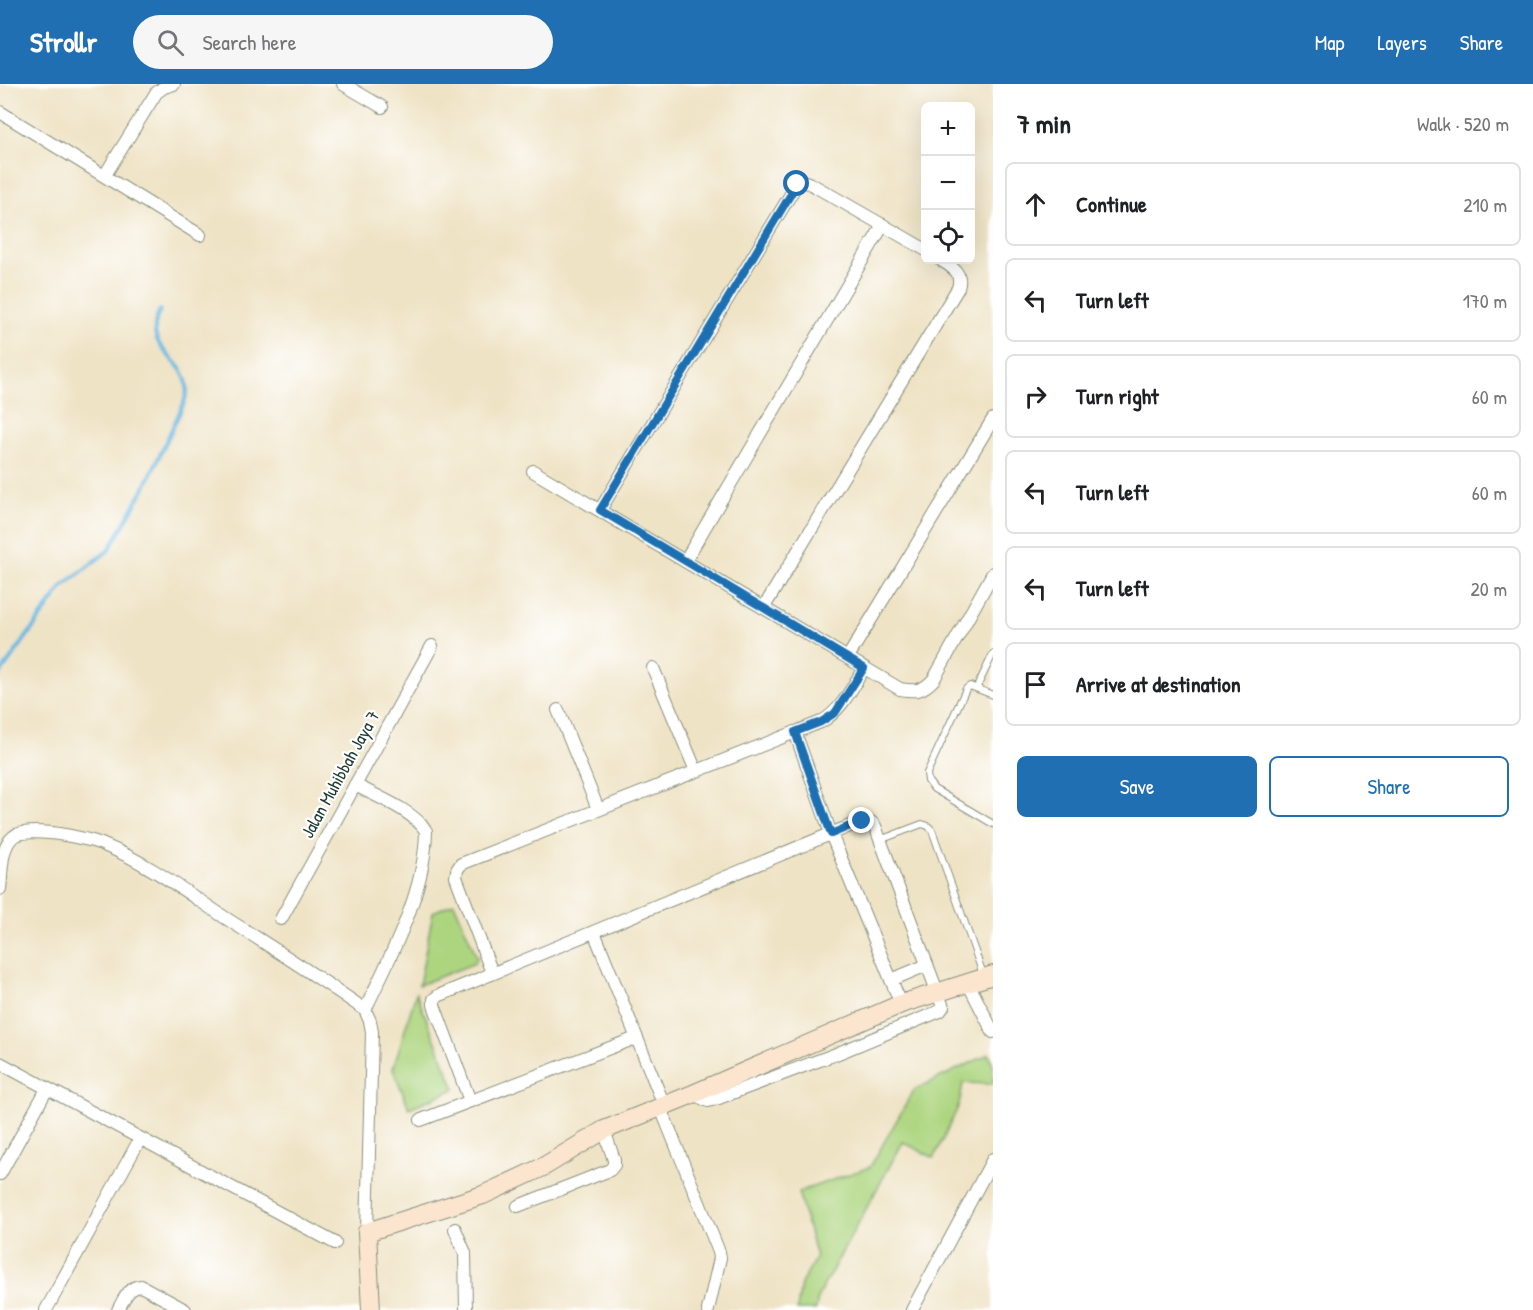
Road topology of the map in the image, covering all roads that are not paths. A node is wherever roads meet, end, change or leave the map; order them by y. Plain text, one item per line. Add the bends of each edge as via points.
1 (174, 84) edge
2 (343, 84) edge
3 (382, 107) dead end
4 (0, 112) edge
5 (105, 175) junction
6 (884, 225) junction
7 (200, 235) dead end
8 (921, 247) edge
9 (946, 264) edge
10 (993, 418) edge
11 (533, 471) dead end
12 (600, 510) junction
13 (685, 561) junction
14 (993, 573) edge
15 (989, 591) edge
16 (764, 607) junction
17 (432, 646) dead end
18 (993, 654) edge
19 (848, 657) junction
20 (653, 668) dead end
21 (864, 668) junction
22 (976, 687) junction
23 (993, 695) edge
24 (558, 710) dead end
25 (795, 732) junction
26 (696, 771) junction
27 (355, 785) junction
28 (598, 809) junction
29 (993, 824) edge
30 (831, 834) junction
31 (880, 840) junction
32 (0, 889) edge
33 (280, 919) dead end
34 (594, 932) junction
35 (927, 965) junction
36 (492, 973) junction
37 (981, 978) edge
38 (891, 980) junction
39 (937, 991) junction
40 (901, 1004) junction
41 (365, 1010) junction
42 (993, 1032) edge
43 (636, 1038) junction
44 (0, 1063) edge
45 (47, 1089) junction
46 (693, 1094) junction
47 (470, 1101) junction
48 (662, 1106) junction
49 (421, 1120) dead end
50 (604, 1130) junction
51 (140, 1139) junction
52 (993, 1159) edge
53 (0, 1174) edge
54 (518, 1206) dead end
55 (455, 1229) dead end
56 (367, 1232) junction
57 (334, 1243) dead end
58 (46, 1310) edge
59 (118, 1310) edge
60 (185, 1310) edge
61 (371, 1310) edge
62 (466, 1310) edge
63 (708, 1310) edge
64 (912, 1310) edge

1 - 5 street via 156,93
2 - 3 street
4 - 5 street
5 - 7 street
6 - 8 street
6 - 12 street via 811,184 797,184
6 - 13 street
9 - 16 street via 958,273 958,288
10 - 19 street
11 - 12 street
12 - 13 street
13 - 16 street
14 - 15 street
15 - 21 street via 926,688 916,692 900,689
16 - 19 street
17 - 27 street, Jalan Muhibbah Jaya 7
18 - 22 lane
19 - 21 street
20 - 26 street
21 - 25 street via 835,713
22 - 23 lane
22 - 29 lane via 970,686 963,694 927,773 934,789
24 - 28 street
25 - 26 street
25 - 30 street
26 - 28 street
27 - 33 street, Jalan Muhibbah Jaya 7
27 - 41 street via 412,816 426,831 411,905
28 - 36 street via 461,864 457,870 456,877
30 - 31 street via 867,821 875,826
30 - 34 street
30 - 38 street
31 - 35 street
31 - 37 lane via 922,824 932,830
32 - 41 street via 5,854 14,836 33,832 104,844 172,883
34 - 36 street
34 - 43 street
35 - 38 street
35 - 39 street
36 - 47 street via 434,999
37 - 39 street
37 - 42 street
38 - 40 street
39 - 40 street
39 - 46 street via 943,1007 935,1014 719,1098 708,1101
40 - 46 street
41 - 56 street via 372,1032
43 - 47 street
43 - 48 street
44 - 45 street
45 - 51 street
45 - 53 street
46 - 48 street
47 - 49 street
48 - 50 street
48 - 63 street via 719,1252
50 - 54 street via 614,1160 612,1168
50 - 56 street via 543,1167 483,1195
51 - 57 street
51 - 58 street
52 - 64 street
55 - 62 street via 465,1253
56 - 61 street
59 - 60 street via 134,1286

